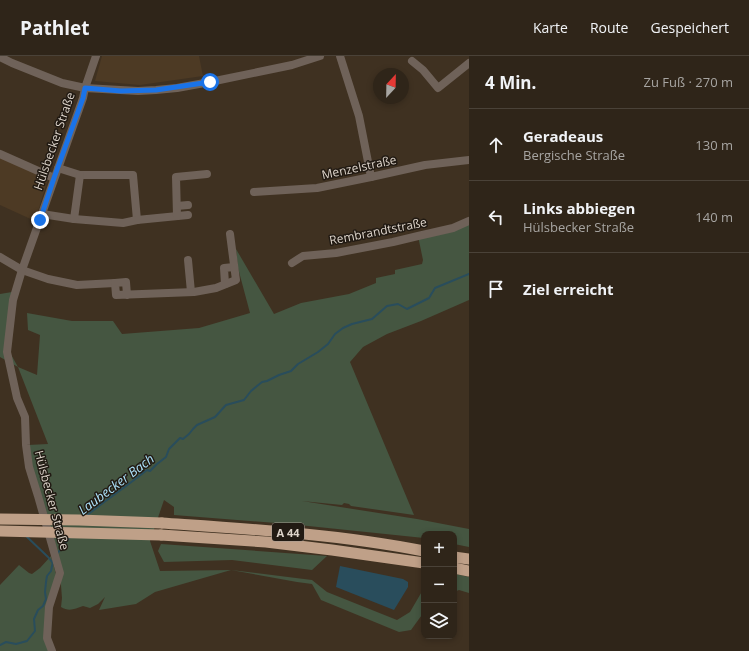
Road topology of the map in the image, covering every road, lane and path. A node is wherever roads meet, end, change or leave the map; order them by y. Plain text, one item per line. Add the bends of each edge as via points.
1 (96, 56) edge
2 (320, 56) edge
3 (340, 56) edge
4 (0, 57) edge
5 (13, 60) edge
6 (412, 61) dead end
7 (469, 63) edge
8 (85, 88) junction
9 (0, 154) edge
10 (469, 160) edge
11 (58, 168) junction
12 (207, 174) dead end
13 (80, 175) junction
14 (371, 177) junction
15 (54, 178) junction
16 (254, 192) dead end
17 (177, 206) junction
18 (188, 206) dead end
19 (42, 214) junction
20 (188, 215) dead end
21 (177, 216) junction
22 (74, 220) junction
23 (137, 220) junction
24 (469, 221) edge
25 (230, 234) dead end
26 (0, 257) edge
27 (188, 260) dead end
28 (292, 263) dead end
29 (22, 270) junction
30 (191, 292) junction
31 (0, 519) edge
32 (0, 531) edge
33 (421, 551) edge
34 (457, 558) edge
35 (469, 560) edge
36 (421, 563) edge
37 (457, 569) edge
38 (469, 571) edge
39 (52, 651) edge

1 - 8 street, Hülsbecker Straße
2 - 8 street via 292,65 177,88 138,91
3 - 14 street via 359,116
4 - 5 street
5 - 8 street via 62,83
6 - 7 street via 438,88
8 - 11 street, Hülsbecker Straße
9 - 15 street
10 - 14 street, Menzelstraße via 425,165
11 - 13 street
11 - 15 street, Hülsbecker Straße
12 - 17 street via 176,177
13 - 22 street
13 - 23 street via 133,175
14 - 16 street, Menzelstraße via 317,188
15 - 19 street, Hülsbecker Straße
17 - 18 street
17 - 21 street
19 - 22 street
19 - 29 street, Hülsbecker Straße
20 - 21 street
21 - 23 street
22 - 23 street via 123,223
24 - 28 street, Rembrandtstraße via 453,228 412,238 336,253 303,256
25 - 30 street via 234,267 224,268 225,284
26 - 29 street
27 - 30 street
29 - 30 street via 77,285 126,282 127,295
29 - 39 street, Hülsbecker Straße via 13,300 7,352 17,398 25,418 29,467 60,573 49,608 47,638
31 - 33 highway, A 44, bridge via 162,523 268,530
32 - 36 highway, A 44, bridge via 161,535 266,542
34 - 35 highway
37 - 38 highway

